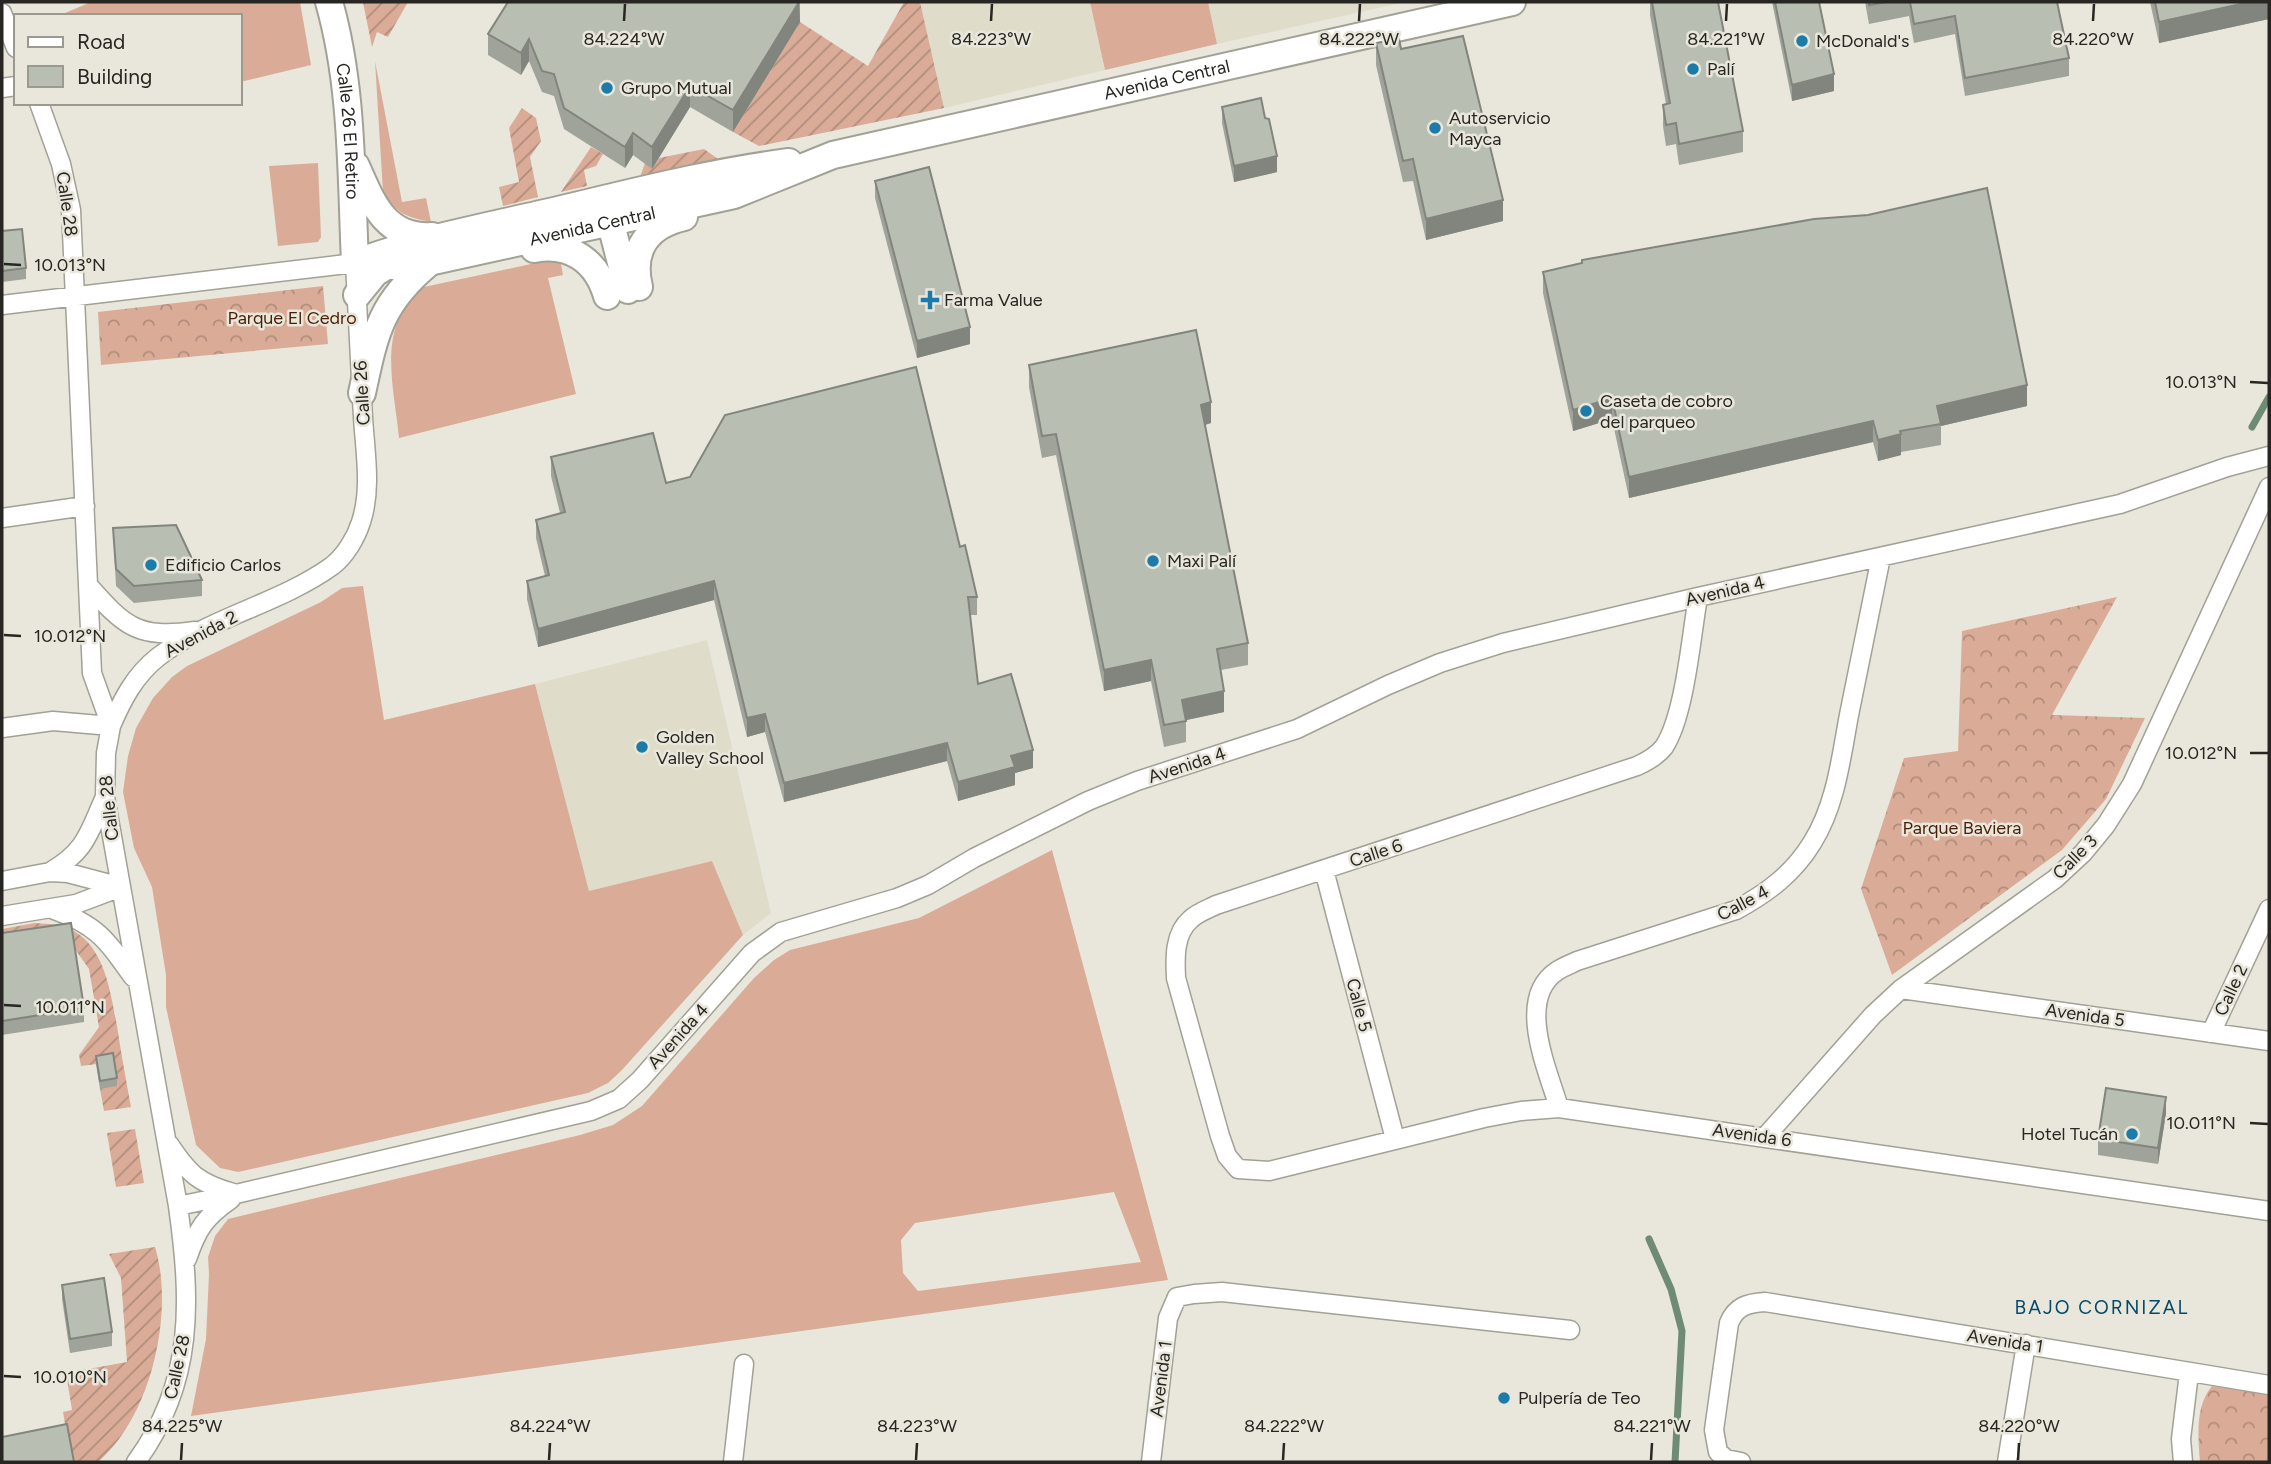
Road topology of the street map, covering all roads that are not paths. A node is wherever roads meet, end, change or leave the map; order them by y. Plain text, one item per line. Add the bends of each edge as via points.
1 (329, 2) edge
2 (1512, 2) edge
3 (2, 13) edge
4 (14, 43) edge
5 (39, 105) edge
6 (350, 153) junction
7 (822, 158) junction
8 (749, 167) junction
9 (779, 176) junction
10 (682, 182) junction
11 (674, 208) junction
12 (605, 223) junction
13 (461, 244) junction
14 (431, 261) junction
15 (355, 263) junction
16 (386, 265) junction
17 (623, 292) junction
18 (76, 295) junction
19 (357, 295) junction
20 (2, 305) edge
21 (362, 393) junction
22 (2269, 456) edge
23 (2269, 487) edge
24 (85, 506) junction
25 (2, 518) edge
26 (361, 522) joint
27 (1881, 557) junction
28 (88, 585) junction
29 (1698, 597) junction
30 (206, 629) junction
31 (111, 726) junction
32 (2, 728) edge
33 (105, 797) junction
34 (1324, 870) junction
35 (50, 872) junction
36 (2, 881) edge
37 (121, 887) junction
38 (52, 909) junction
39 (2269, 909) edge
40 (2, 916) edge
41 (137, 983) junction
42 (1901, 989) junction
43 (2211, 1033) junction
44 (2269, 1041) edge
45 (1559, 1108) junction
46 (165, 1137) junction
47 (1765, 1137) junction
48 (1395, 1139) junction
49 (1238, 1169) joint
50 (236, 1194) junction
51 (178, 1206) junction
52 (2269, 1211) edge
53 (185, 1264) junction
54 (1570, 1330) dead end
55 (2026, 1344) junction
56 (744, 1364) dead end
57 (2189, 1373) junction
58 (2269, 1385) edge
59 (136, 1462) edge
60 (733, 1462) edge
61 (1151, 1462) edge
62 (1741, 1462) edge
63 (2007, 1462) edge
64 (2183, 1462) edge

1 - 6 street, Calle 26 El Retiro via 345,78
2 - 7 street, Avenida Central
3 - 4 street
5 - 18 street, Calle 28 via 68,187
6 - 13 street via 372,201 394,227
6 - 15 street, Calle 26 El Retiro
7 - 8 street, Avenida Central
7 - 9 street, Avenida Central
8 - 10 street, Avenida Central
8 - 11 street via 728,183 690,192
9 - 11 street, Avenida Central via 734,195
9 - 17 street via 730,206 656,227 643,243 636,270
10 - 12 street via 663,197 621,207
10 - 13 street, Avenida Central
11 - 12 street, Avenida Central
12 - 13 street, Avenida Central
12 - 16 street via 583,216 406,256
12 - 17 street via 613,232
13 - 14 street, Avenida Central
13 - 15 street, Avenida Central via 403,246
13 - 17 street via 487,260 539,248 572,251 590,263 603,282
14 - 16 street, Avenida Central via 406,267
14 - 21 street via 386,310 373,341
15 - 16 street, Avenida Central
15 - 18 street, Avenida Central
15 - 19 street, Calle 26
16 - 19 street
18 - 20 street, Avenida Central
18 - 24 street, Calle 28
19 - 21 street, Calle 26
21 - 26 street, Calle 26 via 367,481
22 - 27 street, Avenida 4 via 2120,504
23 - 42 street, Calle 3 via 2155,738 2106,825 2055,879
24 - 25 street
24 - 28 street, Calle 28
26 - 30 street, Avenida 2 via 345,553 333,565
27 - 29 street, Avenida 4
27 - 45 street, Calle 4 via 1836,782 1812,844 1778,884 1737,910 1555,972 1541,989 1536,1029
28 - 30 street via 113,613 140,631 157,634
28 - 31 street, Calle 28 via 92,673
29 - 34 street, Calle 6 via 1679,709 1668,739 1653,758
29 - 50 street, Avenida 4 via 1503,643 1440,663 1297,729 1087,801 929,885 781,932 751,954 640,1080 619,1098 591,1111
30 - 31 street, Avenida 2 via 146,668 126,693
31 - 32 street via 53,721
31 - 33 street, Calle 28
33 - 35 street via 79,851
33 - 37 street, Calle 28
34 - 48 street, Calle 5
34 - 49 street, Calle 6 via 1216,905 1190,919 1180,934 1176,978 1220,1136
35 - 36 street
35 - 37 street via 82,875
37 - 38 street
37 - 41 street, Calle 28
38 - 40 street
38 - 41 street via 95,930
39 - 43 street, Calle 2
41 - 46 street, Calle 28
42 - 43 street, Avenida 5
42 - 47 street, Calle 3
43 - 44 street, Avenida 5
45 - 47 street, Avenida 6
45 - 48 street, Avenida 6 via 1521,1111
46 - 50 street via 196,1178
46 - 51 street, Calle 28
47 - 52 street, Avenida 6
48 - 49 street, Avenida 6 via 1269,1171
50 - 51 street, Avenida 4
50 - 53 street via 202,1223
51 - 53 street, Calle 28
53 - 59 street, Calle 28 via 186,1325 178,1377 170,1403
54 - 61 street, Avenida 1 via 1222,1292 1177,1297 1168,1318
55 - 57 street, Avenida 1
55 - 62 street, Avenida 1 via 1765,1302 1741,1307 1729,1323 1714,1430 1718,1452
55 - 63 street
56 - 60 street
57 - 58 street, Avenida 1
57 - 64 street via 2181,1439

